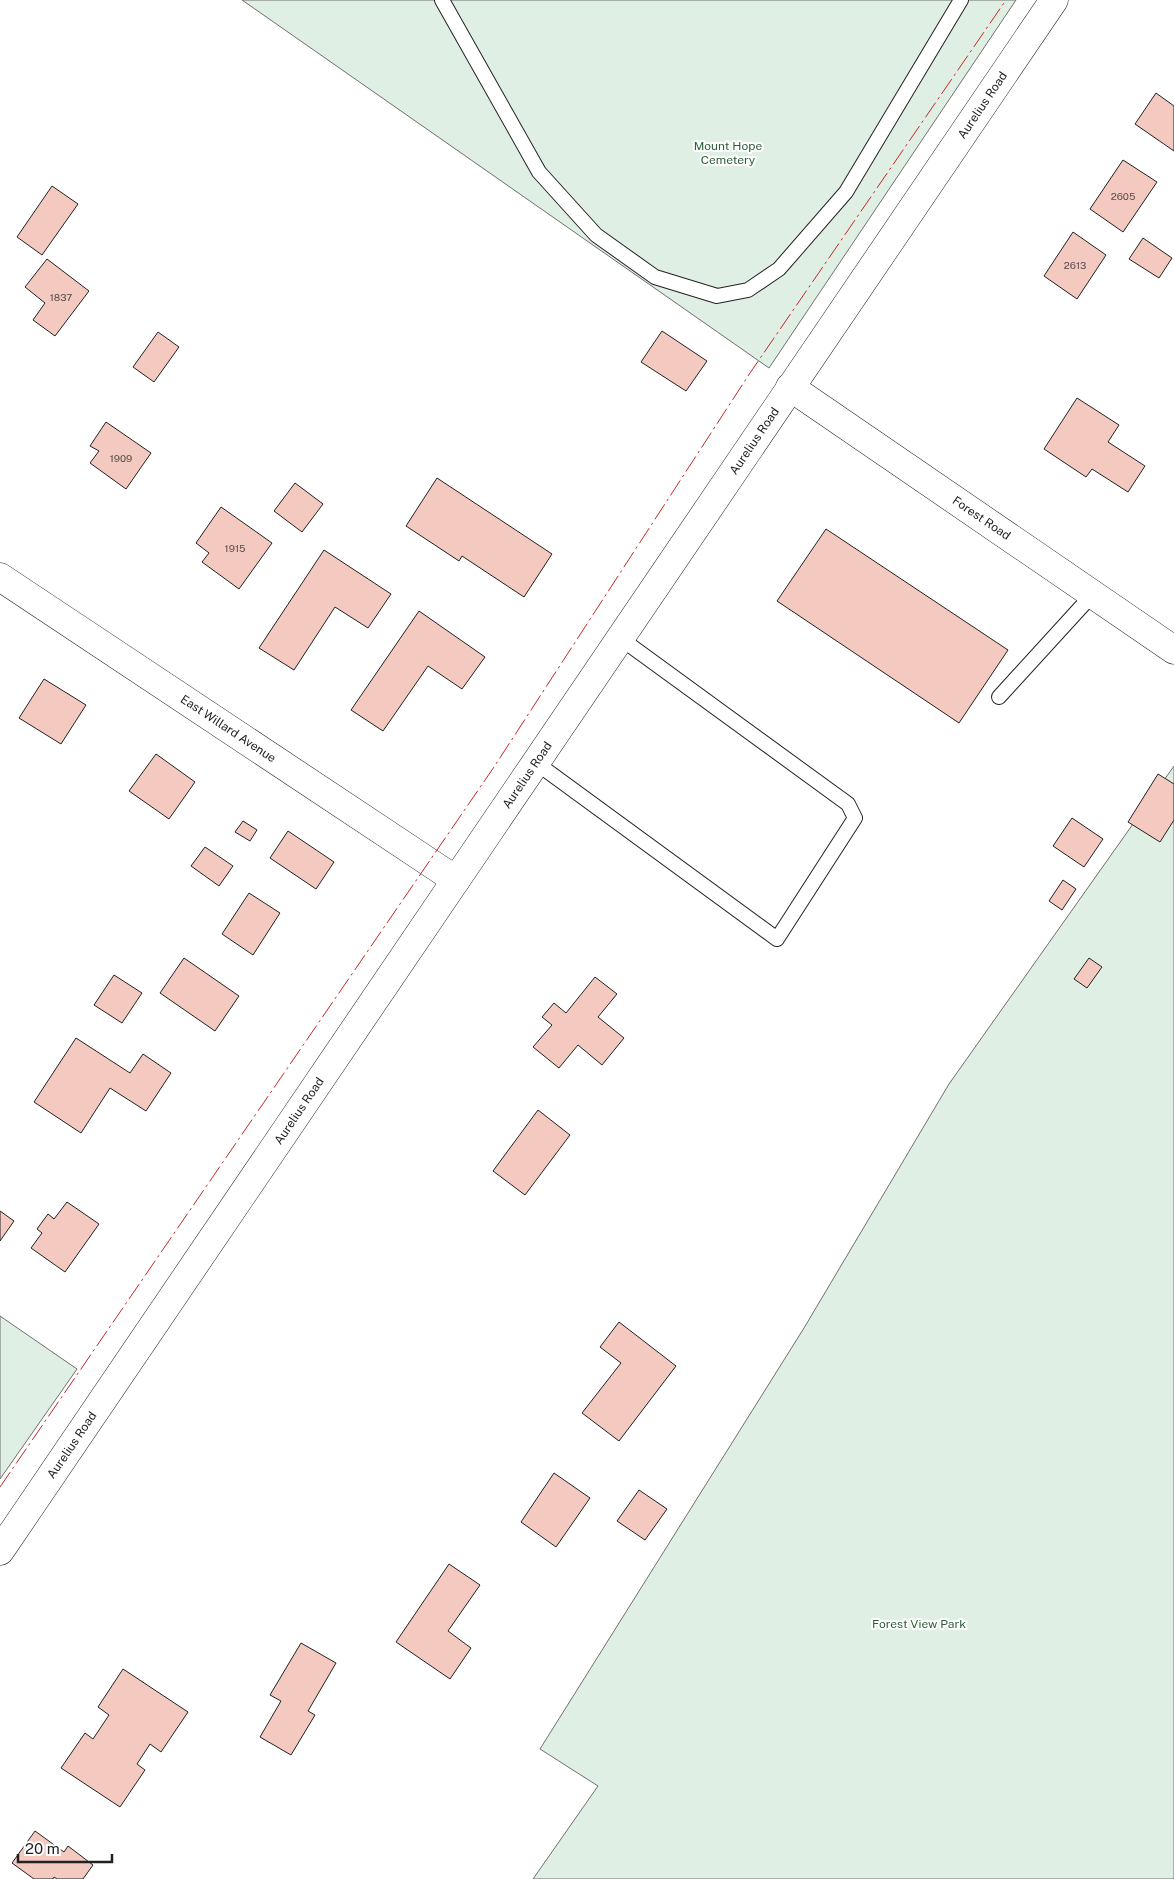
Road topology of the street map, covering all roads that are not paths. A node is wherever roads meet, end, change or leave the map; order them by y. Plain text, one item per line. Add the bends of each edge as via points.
1 (442, 0) edge
2 (961, 0) edge
3 (1054, 0) edge
4 (790, 387) junction
5 (0, 577) edge
6 (1092, 594) junction
7 (620, 638) junction
8 (1174, 650) edge
9 (1000, 697) dead end
10 (535, 762) junction
11 (456, 880) junction
12 (0, 1551) edge

1 - 2 lane via 539,172 596,235 655,277 717,296 748,290 779,269 846,192
3 - 4 street, Aurelius Road
4 - 6 street, Forest Road
4 - 7 street, Aurelius Road
5 - 11 street, East Willard Avenue
6 - 8 street, Forest Road
6 - 9 lane
7 - 10 street, Aurelius Road
7 - 10 lane via 848,804 855,818 777,938
10 - 11 street, Aurelius Road
11 - 12 street, Aurelius Road

